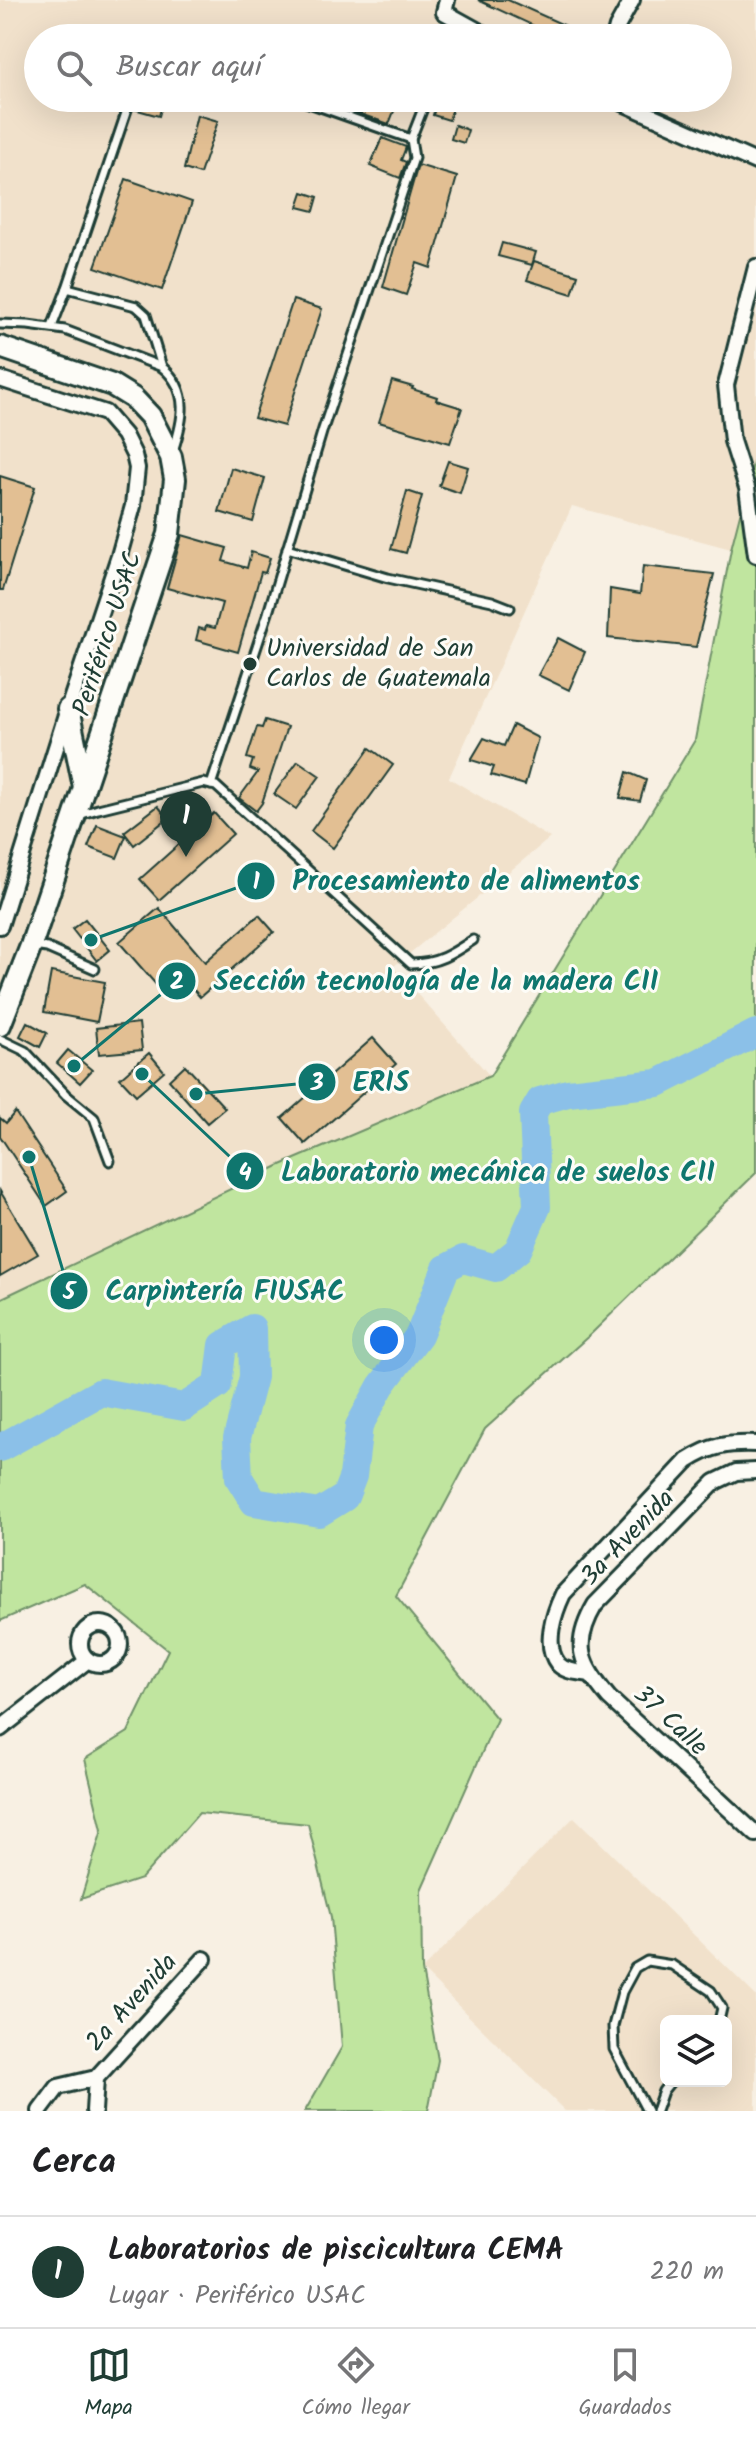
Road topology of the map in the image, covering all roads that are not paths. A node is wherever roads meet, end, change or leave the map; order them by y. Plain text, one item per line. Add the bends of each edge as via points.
1 (447, 0) edge
2 (632, 0) edge
3 (459, 20) junction
4 (457, 24) edge
5 (466, 24) edge
6 (619, 24) edge
7 (126, 112) edge
8 (335, 112) edge
9 (422, 112) edge
10 (644, 112) edge
11 (411, 139) junction
12 (756, 162) edge
13 (756, 267) edge
14 (67, 288) junction
15 (0, 324) edge
16 (52, 327) junction
17 (0, 347) edge
18 (162, 367) junction
19 (0, 379) edge
20 (171, 457) junction
21 (287, 548) junction
22 (756, 555) edge
23 (510, 608) dead end
24 (68, 709) junction
25 (211, 785) junction
26 (84, 787) junction
27 (74, 818) junction
28 (0, 926) edge
29 (473, 940) dead end
30 (31, 946) junction
31 (24, 966) junction
32 (95, 969) dead end
33 (0, 992) edge
34 (0, 1025) edge
35 (0, 1039) edge
36 (110, 1161) dead end
37 (756, 1444) edge
38 (756, 1471) edge
39 (88, 1660) dead end
40 (589, 1674) junction
41 (0, 1729) edge
42 (756, 1834) edge
43 (204, 1959) dead end
44 (720, 2015) edge
45 (96, 2078) junction
46 (666, 2087) edge
47 (40, 2111) edge
48 (94, 2111) edge
49 (647, 2111) edge
50 (656, 2111) edge

1 - 3 street via 444,12
2 - 6 street
3 - 4 lane
3 - 5 street
7 - 14 lane
8 - 11 lane
9 - 11 lane
10 - 12 street
11 - 21 lane via 414,158
13 - 22 street via 726,385
14 - 16 lane
14 - 18 lane via 136,306 146,315
15 - 16 lane
16 - 18 lane
17 - 20 street, Periférico USAC via 112,385 133,398 150,416
18 - 20 lane via 173,376 182,399 183,420
19 - 24 street, Periférico USAC via 105,413 129,442 137,468 119,556
20 - 26 street, Periférico USAC via 175,490 169,534
21 - 23 lane
21 - 25 lane
24 - 26 street
24 - 28 street, Periférico USAC
25 - 27 lane
25 - 29 lane via 411,964 447,958
26 - 27 street, Periférico USAC
27 - 30 street, Periférico USAC
30 - 31 street, Periférico USAC
30 - 32 lane
31 - 33 street
31 - 34 street, Periférico USAC
35 - 36 lane via 25,1051 94,1118
37 - 40 street via 708,1448 687,1461 563,1594 552,1629 552,1650 559,1665
38 - 40 street, 3a Avenida via 736,1472 715,1482 595,1605 582,1640
39 - 41 street
40 - 42 street, 37 Calle
43 - 45 street, 2a Avenida
44 - 49 lane via 722,2008 711,1991 672,1965 647,1961 635,1968 613,2026 614,2049
45 - 47 street, 2a Avenida via 58,2087
45 - 48 street, 2a Avenida
46 - 50 lane

